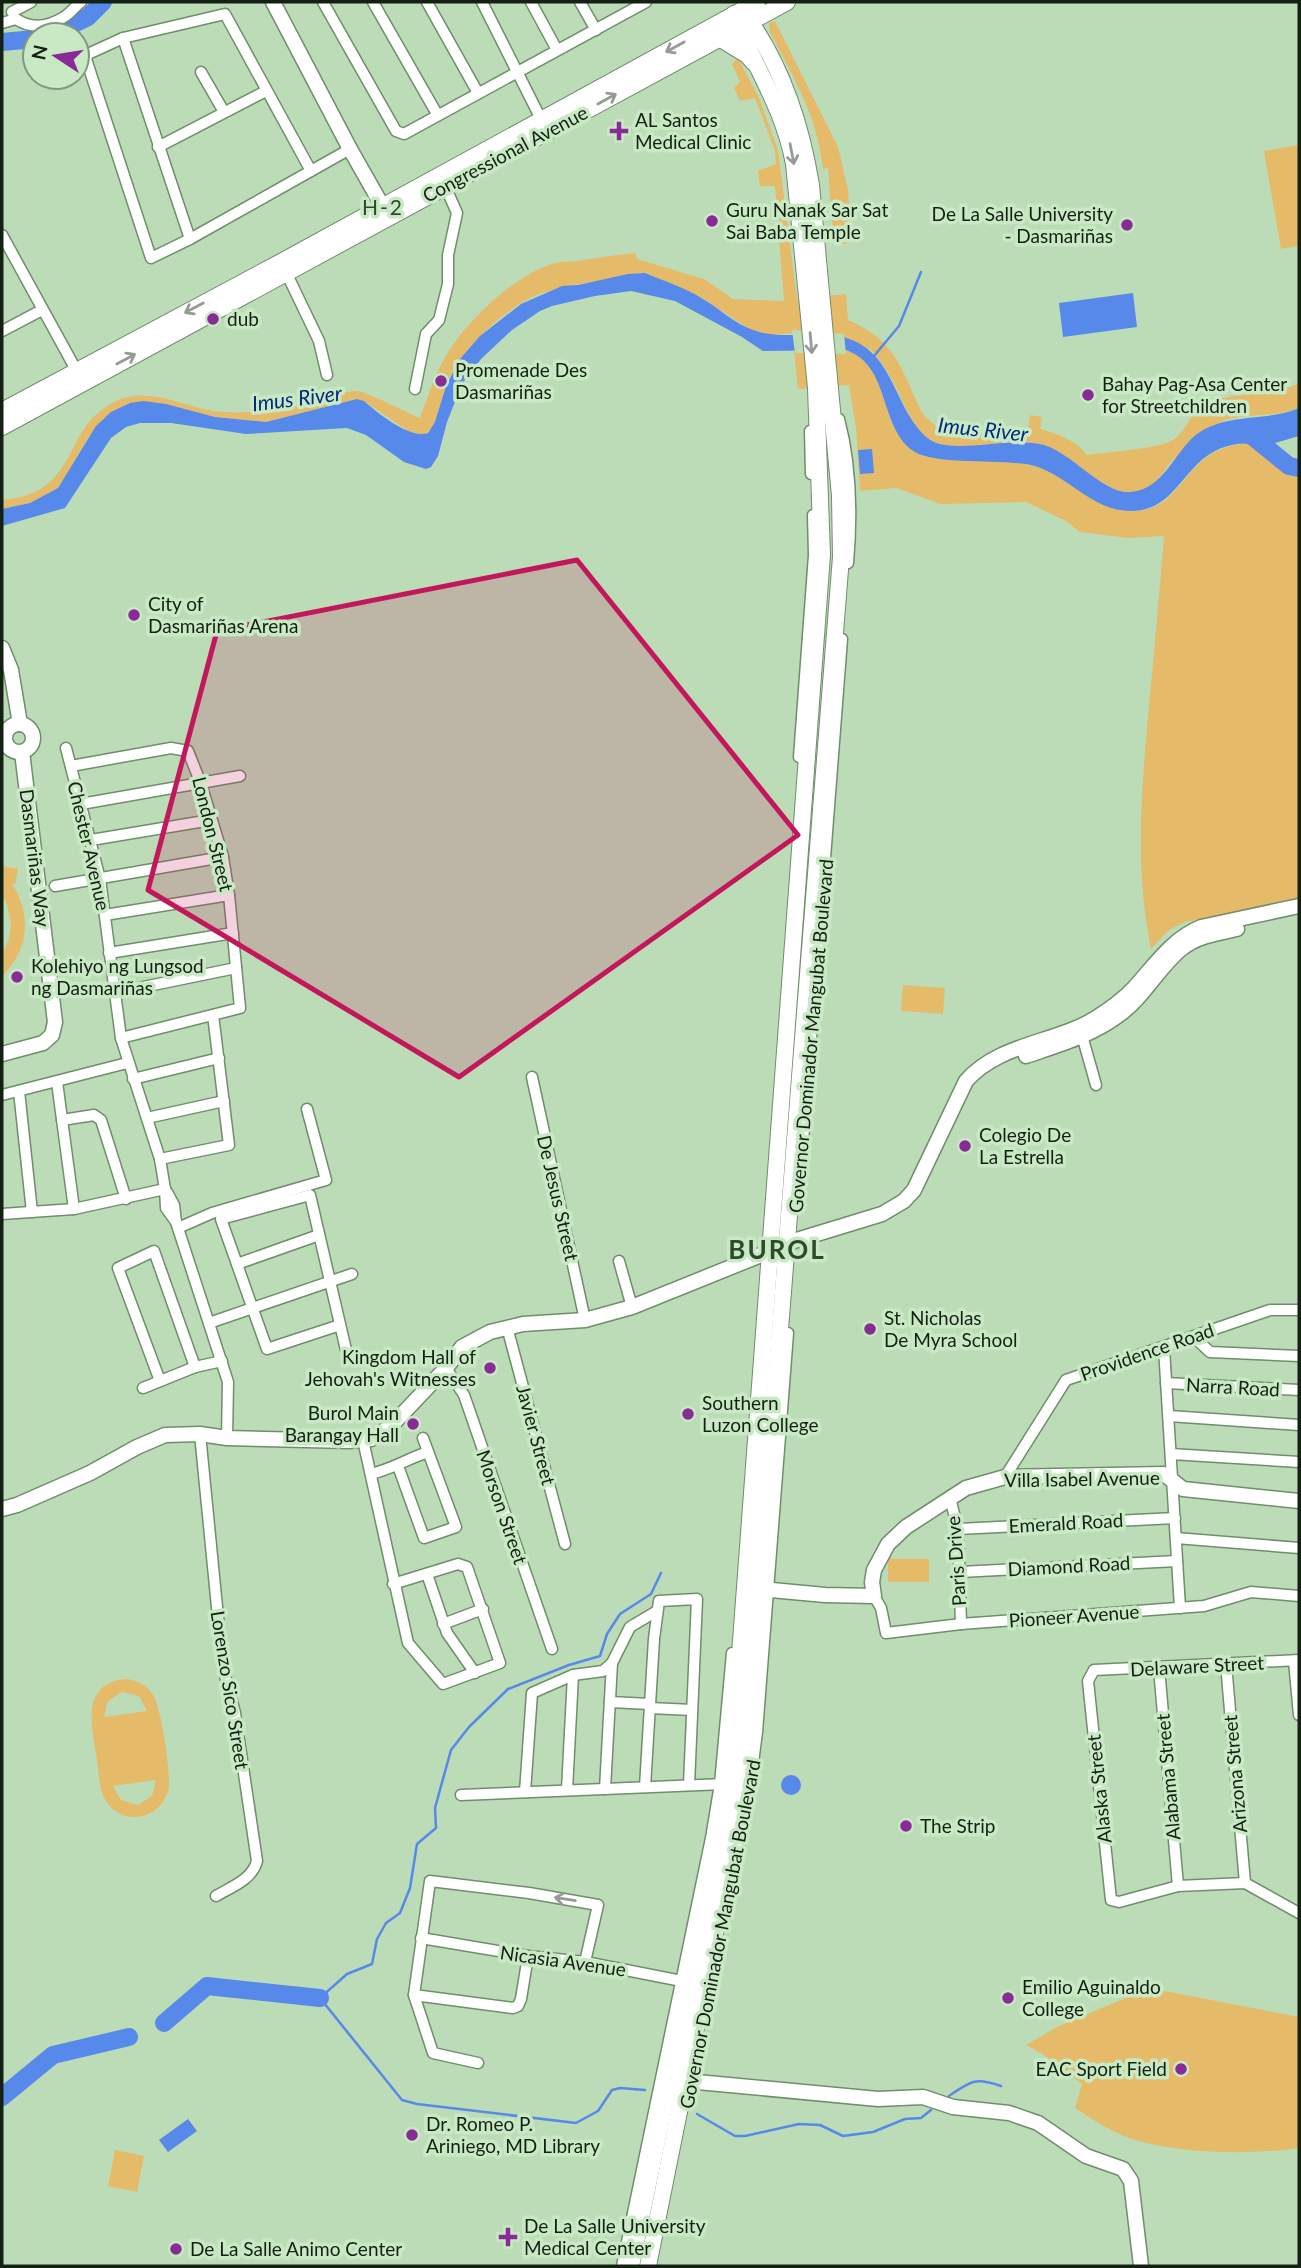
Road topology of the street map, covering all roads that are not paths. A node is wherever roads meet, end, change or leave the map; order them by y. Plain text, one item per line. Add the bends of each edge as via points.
1 (31, 2) edge
2 (81, 2) edge
3 (323, 2) edge
4 (373, 2) edge
5 (427, 2) edge
6 (482, 2) edge
7 (531, 2) edge
8 (580, 2) edge
9 (646, 2) edge
10 (787, 2) edge
11 (277, 3) edge
12 (12, 11) edge
13 (741, 11) edge
14 (2, 23) edge
15 (596, 30) junction
16 (123, 37) junction
17 (719, 38) junction
18 (557, 50) junction
19 (759, 67) junction
20 (519, 71) junction
21 (201, 72) dead end
22 (266, 91) junction
23 (478, 93) junction
24 (224, 112) junction
25 (437, 114) junction
26 (547, 124) junction
27 (159, 147) junction
28 (350, 149) junction
29 (311, 171) junction
30 (446, 186) junction
31 (386, 211) junction
32 (2, 236) edge
33 (190, 239) junction
34 (284, 268) junction
35 (814, 298) junction
36 (42, 310) junction
37 (2, 331) edge
38 (327, 375) dead end
39 (79, 376) junction
40 (822, 387) junction
41 (415, 389) dead end
42 (2, 411) edge
43 (2, 427) edge
44 (2, 648) edge
45 (66, 748) dead end
46 (71, 766) junction
47 (240, 776) dead end
48 (201, 784) junction
49 (81, 804) junction
50 (211, 820) junction
51 (91, 840) junction
52 (223, 857) junction
53 (100, 879) junction
54 (55, 886) dead end
55 (229, 895) junction
56 (1299, 906) edge
57 (105, 915) junction
58 (1299, 916) edge
59 (233, 933) junction
60 (109, 953) junction
61 (236, 968) junction
62 (114, 993) junction
63 (213, 1015) junction
64 (1080, 1031) junction
65 (121, 1038) junction
66 (2, 1054) edge
67 (219, 1058) junction
68 (127, 1063) junction
69 (531, 1077) dead end
70 (132, 1079) junction
71 (57, 1082) junction
72 (1096, 1085) dead end
73 (19, 1091) junction
74 (2, 1096) edge
75 (224, 1101) junction
76 (307, 1109) dead end
77 (147, 1118) junction
78 (62, 1120) junction
79 (160, 1159) junction
80 (165, 1189) junction
81 (126, 1199) junction
82 (74, 1209) junction
83 (33, 1212) junction
84 (2, 1214) edge
85 (177, 1225) junction
86 (319, 1235) junction
87 (783, 1248) junction
88 (619, 1261) dead end
89 (237, 1264) junction
90 (352, 1274) dead end
91 (330, 1281) junction
92 (632, 1307) junction
93 (253, 1308) junction
94 (1299, 1310) edge
95 (585, 1320) junction
96 (209, 1323) junction
97 (340, 1325) junction
98 (507, 1327) junction
99 (1194, 1337) junction
100 (1164, 1348) junction
101 (346, 1350) dead end
102 (1299, 1356) edge
103 (222, 1360) junction
104 (195, 1367) junction
105 (446, 1368) junction
106 (160, 1381) junction
107 (1167, 1383) junction
108 (142, 1388) dead end
109 (1299, 1390) edge
110 (1168, 1416) junction
111 (1299, 1425) edge
112 (200, 1434) junction
113 (227, 1437) junction
114 (424, 1438) dead end
115 (363, 1440) junction
116 (428, 1452) junction
117 (1171, 1454) junction
118 (1299, 1462) edge
119 (398, 1466) junction
120 (371, 1474) junction
121 (1005, 1477) junction
122 (1172, 1481) junction
123 (950, 1498) junction
124 (1299, 1501) edge
125 (2, 1509) edge
126 (1175, 1518) junction
127 (958, 1529) junction
128 (1176, 1538) junction
129 (565, 1544) dead end
130 (1299, 1548) edge
131 (1178, 1561) junction
132 (960, 1572) junction
133 (427, 1574) junction
134 (393, 1584) junction
135 (760, 1587) junction
136 (873, 1593) junction
137 (1299, 1596) edge
138 (1180, 1608) junction
139 (483, 1609) junction
140 (657, 1611) junction
141 (443, 1624) junction
142 (961, 1624) junction
143 (552, 1649) dead end
144 (1297, 1660) edge
145 (612, 1663) junction
146 (1226, 1664) junction
147 (1159, 1668) junction
148 (1094, 1670) joint
149 (475, 1673) junction
150 (573, 1675) junction
151 (610, 1702) junction
152 (650, 1706) junction
153 (692, 1710) junction
154 (1299, 1715) edge
155 (743, 1763) junction
156 (724, 1784) junction
157 (689, 1785) junction
158 (645, 1787) junction
159 (605, 1789) junction
160 (567, 1790) junction
161 (525, 1792) junction
162 (461, 1795) dead end
163 (726, 1839) junction
164 (1245, 1883) junction
165 (1178, 1886) junction
166 (216, 1896) dead end
167 (1299, 1913) edge
168 (421, 1938) junction
169 (528, 1956) junction
170 (585, 1962) junction
171 (692, 1983) junction
172 (414, 1994) junction
173 (478, 2063) dead end
174 (677, 2080) junction
175 (622, 2266) edge
176 (631, 2266) edge
177 (648, 2266) edge
178 (656, 2266) edge
179 (1141, 2266) edge

1 - 12 street
2 - 12 street via 65,17 37,27 25,25
3 - 25 street via 396,131 404,134
4 - 25 street
5 - 23 street
6 - 20 street
7 - 18 street
8 - 15 street
9 - 15 street
10 - 13 main road, Congressional Avenue
11 - 28 street
12 - 14 street
13 - 17 main road, Congressional Avenue
13 - 19 main road, Governor Dominador Mangubat Boulevard
13 -> 26 main road, Congressional Avenue
13 - 35 main road, Governor Dominador Mangubat Boulevard via 789,99 804,145 811,185
15 - 18 street
16 - 22 street via 225,14
16 - 27 street
16 - 33 street via 88,54 85,63 148,256 153,258
17 - 19 main road
26 -> 17 main road, Congressional Avenue
18 - 20 street
19 -> 35 main road, Governor Dominador Mangubat Boulevard via 791,147
20 - 23 street
20 - 26 street
21 - 24 street
22 - 24 street
22 - 29 street
23 - 25 street
24 - 27 street
26 - 30 main road, Congressional Avenue
26 - 31 main road, Congressional Avenue
27 - 33 street
28 - 29 street
28 - 31 street
29 - 33 street
30 - 31 main road, Congressional Avenue
30 - 41 street via 457,213 448,255 448,284 439,320 426,334
31 - 34 main road, Congressional Avenue
32 - 36 street
34 - 38 street via 319,341
34 - 39 main road, Congressional Avenue
35 - 40 main road, Governor Dominador Mangubat Boulevard
36 - 37 street
36 - 39 street
39 - 42 main road, Congressional Avenue
39 - 43 main road, Congressional Avenue
40 - 87 main road, Governor Dominador Mangubat Boulevard via 822,555
40 - 87 street, Governor Dominador Mangubat Boulevard via 809,401 814,555
40 - 87 street, Governor Dominador Mangubat Boulevard via 845,441 849,557
44 - 66 street, Dasmariñas Way via 11,670 20,724 8,729 6,741 10,749 22,752 55,1022 52,1035 43,1043
45 - 46 street, Chester Avenue
46 - 48 street, London Street via 183,749 192,756
46 - 49 street, Chester Avenue
47 - 48 street
48 - 49 street
48 - 50 street, London Street
49 - 51 street, Chester Avenue
50 - 51 street
50 - 52 street, London Street
51 - 53 street, Chester Avenue
52 - 53 street
52 - 55 street, London Street
53 - 54 street
53 - 57 street, Chester Avenue
55 - 57 street
55 - 59 street, London Street
56 - 64 street via 1189,932 1115,1005
57 - 60 street, Chester Avenue
58 - 64 street via 1192,942 1122,1014
59 - 60 street
59 - 61 street, London Street
60 - 62 street, Chester Avenue
61 - 62 street
61 - 63 street, London Street via 240,1008
62 - 65 street, Chester Avenue
63 - 65 street
63 - 67 street
64 - 72 street
64 - 87 street via 1007,1054 975,1071 904,1202
65 - 68 street, Chester Avenue
67 - 70 street
67 - 75 street
68 - 70 street, Chester Avenue
68 - 71 street
69 - 95 street, De Jesus Street
70 - 77 street, Chester Avenue
71 - 73 street
71 - 78 street
73 - 74 street
73 - 83 street
75 - 77 street
75 - 79 street via 229,1145
76 - 85 street via 326,1180
77 - 79 street, Chester Avenue
78 - 81 street via 94,1115 101,1120
78 - 82 street
79 - 80 street, Chester Avenue
80 - 81 street
80 - 85 street, Chester Avenue via 166,1208
81 - 82 street
82 - 83 street
83 - 84 street
85 - 96 street, Chester Avenue
86 - 89 street
86 - 89 street via 310,1195 221,1219
86 - 91 street
87 - 92 street
87 - 135 main road, Governor Dominador Mangubat Boulevard
87 - 135 street, Governor Dominador Mangubat Boulevard
87 - 156 street, Governor Dominador Mangubat Boulevard
88 - 92 street
89 - 93 street
90 - 91 street
91 - 93 street
91 - 97 street
92 - 95 street
93 - 96 street
93 - 97 street via 267,1349
94 - 99 street, Providence Road via 1270,1310
95 - 98 street
96 - 103 street, Chester Avenue
97 - 101 street
98 - 105 street via 462,1347
98 - 129 street, Javier Street
99 - 100 street, Providence Road
99 - 102 street via 1210,1352
100 - 107 street
100 - 121 street, Providence Road via 1066,1380
103 - 104 street
103 - 113 street, Chester Avenue via 229,1396
104 - 106 street
104 - 106 street via 154,1251 118,1268
105 - 115 street via 390,1427
105 - 143 street, Morson Street via 464,1395
106 - 108 street
107 - 109 street, Narra Road
107 - 110 street
110 - 111 street
110 - 117 street
112 - 113 street
112 - 125 street via 165,1435 90,1473
112 - 166 street, Lorenzo Sico Street via 223,1668 257,1861 248,1877
113 - 115 street
114 - 116 street
115 - 120 street
116 - 119 street
116 - 119 street via 456,1527 424,1538
117 - 118 street
117 - 122 street
119 - 120 street
120 - 134 street
121 - 122 street, Villa Isabel Avenue via 1164,1474
121 - 123 street, Villa Isabel Avenue via 966,1488
122 - 124 street, Villa Isabel Avenue via 1183,1489
122 - 126 street
123 - 127 street, Paris Drive
123 - 136 street, Villa Isabel Avenue via 888,1544 874,1570
126 - 127 street, Emerald Road
126 - 128 street
127 - 132 street, Paris Drive
128 - 130 street
128 - 131 street
131 - 132 street, Diamond Road
131 - 138 street
132 - 142 street, Paris Drive
133 - 134 street
133 - 139 street via 458,1564 467,1567
133 - 141 street
134 - 149 street via 408,1643 442,1684
135 - 136 street
135 - 155 main road, Governor Dominador Mangubat Boulevard
135 - 155 street, Governor Dominador Mangubat Boulevard
136 - 142 street, Pioneer Avenue via 886,1633
137 - 138 street, Pioneer Avenue via 1251,1592
138 - 142 street, Pioneer Avenue
139 - 141 street
139 - 149 street via 500,1663
140 - 145 street via 630,1627
140 - 152 street
140 - 153 street via 659,1601 697,1599
141 - 149 street
144 - 146 street, Delaware Street
144 - 154 street
145 - 150 street via 603,1671
145 - 151 street
146 - 147 street, Delaware Street
146 - 164 street, Arizona Street
147 - 148 street, Delaware Street
147 - 165 street, Alabama Street
148 - 165 street, Alaska Street via 1088,1681 1110,1896 1119,1902
150 - 160 street
150 - 161 street via 531,1693
151 - 152 street
151 - 159 street
152 - 153 street
152 - 158 street
153 - 157 street
155 - 156 main road, Governor Dominador Mangubat Boulevard
155 - 163 main road, Governor Dominador Mangubat Boulevard
155 - 174 street, Governor Dominador Mangubat Boulevard via 741,1840
156 - 157 street
156 - 163 main road, Governor Dominador Mangubat Boulevard
156 - 171 street, Governor Dominador Mangubat Boulevard
157 - 158 street
158 - 159 street
159 - 160 street
160 - 161 street
161 - 162 street
163 - 171 main road, Governor Dominador Mangubat Boulevard
164 - 165 street
164 - 167 street
168 - 169 street, Nicasia Avenue
170 -> 168 street via 598,1905 528,1893 430,1881
168 - 172 street
169 - 170 street, Nicasia Avenue
169 - 172 street via 521,1999 513,2008
170 - 171 street, Nicasia Avenue
171 - 174 main road, Governor Dominador Mangubat Boulevard
172 - 173 street via 433,2053
174 - 175 street, Governor Dominador Mangubat Boulevard
174 - 176 main road, Governor Dominador Mangubat Boulevard
174 - 177 main road, Governor Dominador Mangubat Boulevard
174 - 178 street, Governor Dominador Mangubat Boulevard
174 - 179 street via 878,2099 923,2097 1038,2123 1077,2151 1123,2169 1131,2181

